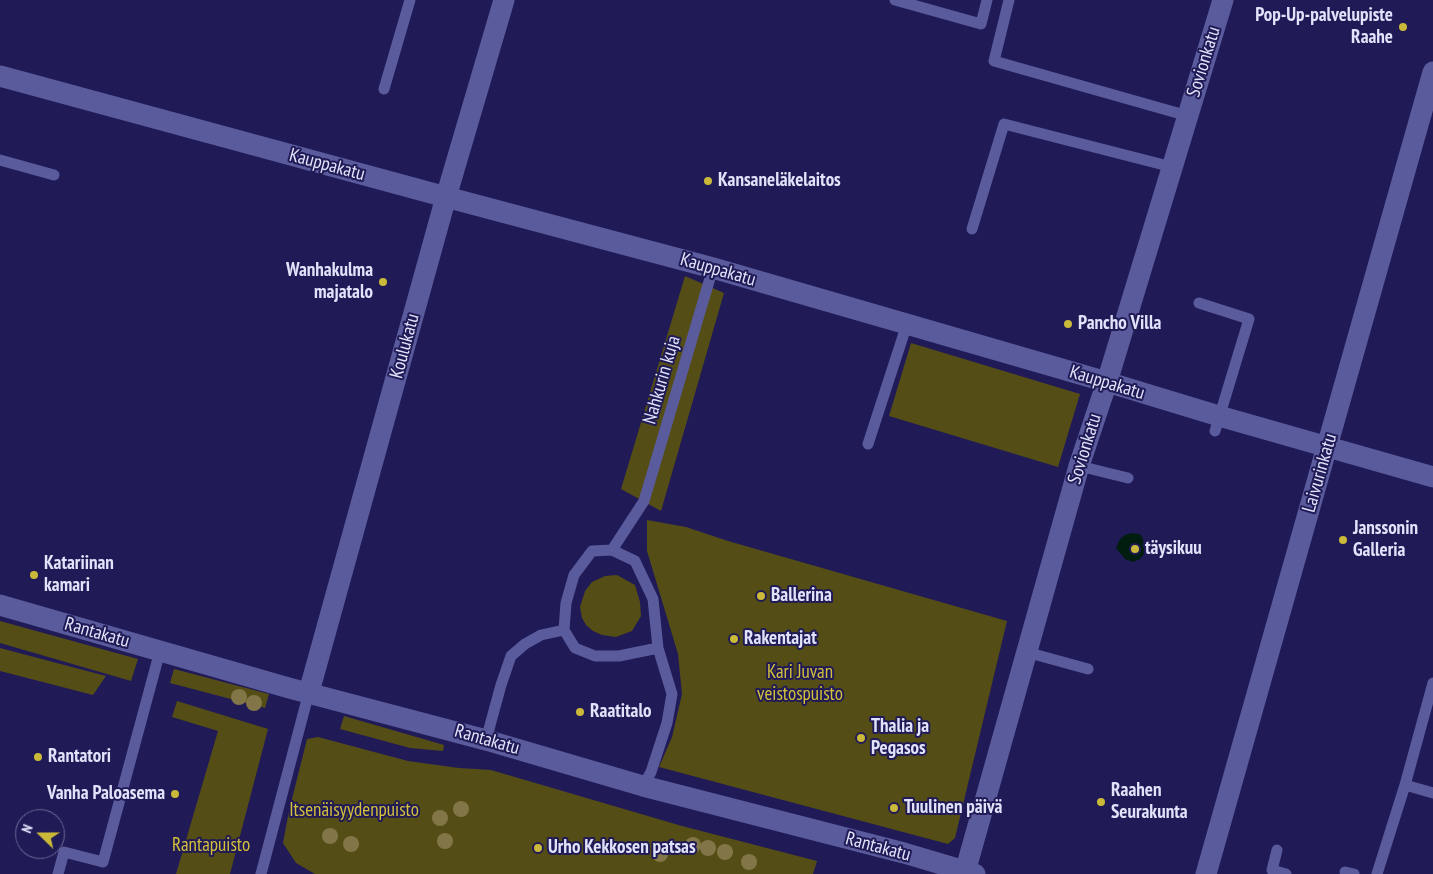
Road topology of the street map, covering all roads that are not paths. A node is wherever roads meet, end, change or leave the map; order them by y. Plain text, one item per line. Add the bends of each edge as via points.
1 (410, 0) edge
2 (504, 0) edge
3 (895, 0) edge
4 (987, 0) edge
5 (1009, 0) edge
6 (1223, 0) edge
7 (1433, 72) edge
8 (0, 76) edge
9 (384, 89) dead end
10 (1188, 116) junction
11 (0, 160) edge
12 (1172, 167) junction
13 (54, 175) dead end
14 (446, 197) junction
15 (972, 229) dead end
16 (713, 268) junction
17 (1199, 302) dead end
18 (907, 324) junction
19 (1107, 382) junction
20 (1217, 424) junction
21 (868, 444) dead end
22 (1327, 447) junction
23 (1079, 466) junction
24 (1433, 477) edge
25 (1128, 478) dead end
26 (612, 550) junction
27 (0, 605) edge
28 (564, 630) junction
29 (658, 648) junction
30 (160, 650) junction
31 (1026, 652) junction
32 (1088, 669) dead end
33 (1433, 683) edge
34 (309, 692) junction
35 (486, 740) junction
36 (1405, 784) junction
37 (643, 786) junction
38 (1433, 793) edge
39 (1277, 850) dead end
40 (968, 873) edge
41 (58, 874) edge
42 (261, 874) edge
43 (1206, 874) edge
44 (1286, 874) edge
45 (1377, 874) edge

1 - 9 lane
2 - 14 street, Koulukatu
3 - 4 lane via 980,24
5 - 10 lane via 994,61
6 - 10 street, Sovionkatu
7 - 22 street, Laivurinkatu
8 - 14 street, Kauppakatu
10 - 12 street, Sovionkatu
11 - 13 lane
12 - 15 lane via 1004,124
12 - 19 street, Sovionkatu
14 - 16 street, Kauppakatu
14 - 34 street, Koulukatu
16 - 18 street, Kauppakatu
16 - 26 lane, Nahkurin kuja via 644,501
17 - 20 lane via 1249,319
18 - 19 street, Kauppakatu
18 - 21 lane
19 - 20 street, Kauppakatu
19 - 23 street, Sovionkatu
20 - 22 street, Kauppakatu
22 - 24 street, Kauppakatu
22 - 43 street, Laivurinkatu
23 - 25 lane
23 - 31 street, Sovionkatu
26 - 28 lane via 592,551 574,575 566,603
26 - 29 lane via 635,561 653,599
27 - 30 street, Rantakatu
28 - 29 lane via 575,648 595,656 619,656
28 - 35 lane via 541,635 511,656
29 - 37 lane via 672,694 667,723
30 - 34 street, Rantakatu
30 - 41 lane via 103,862 64,852
31 - 32 lane
31 - 40 street, Sovionkatu
33 - 36 lane
34 - 35 street, Rantakatu
34 - 42 lane
35 - 37 street, Rantakatu
36 - 38 lane
36 - 45 lane
37 - 40 street, Rantakatu via 904,853
39 - 44 lane via 1272,870

